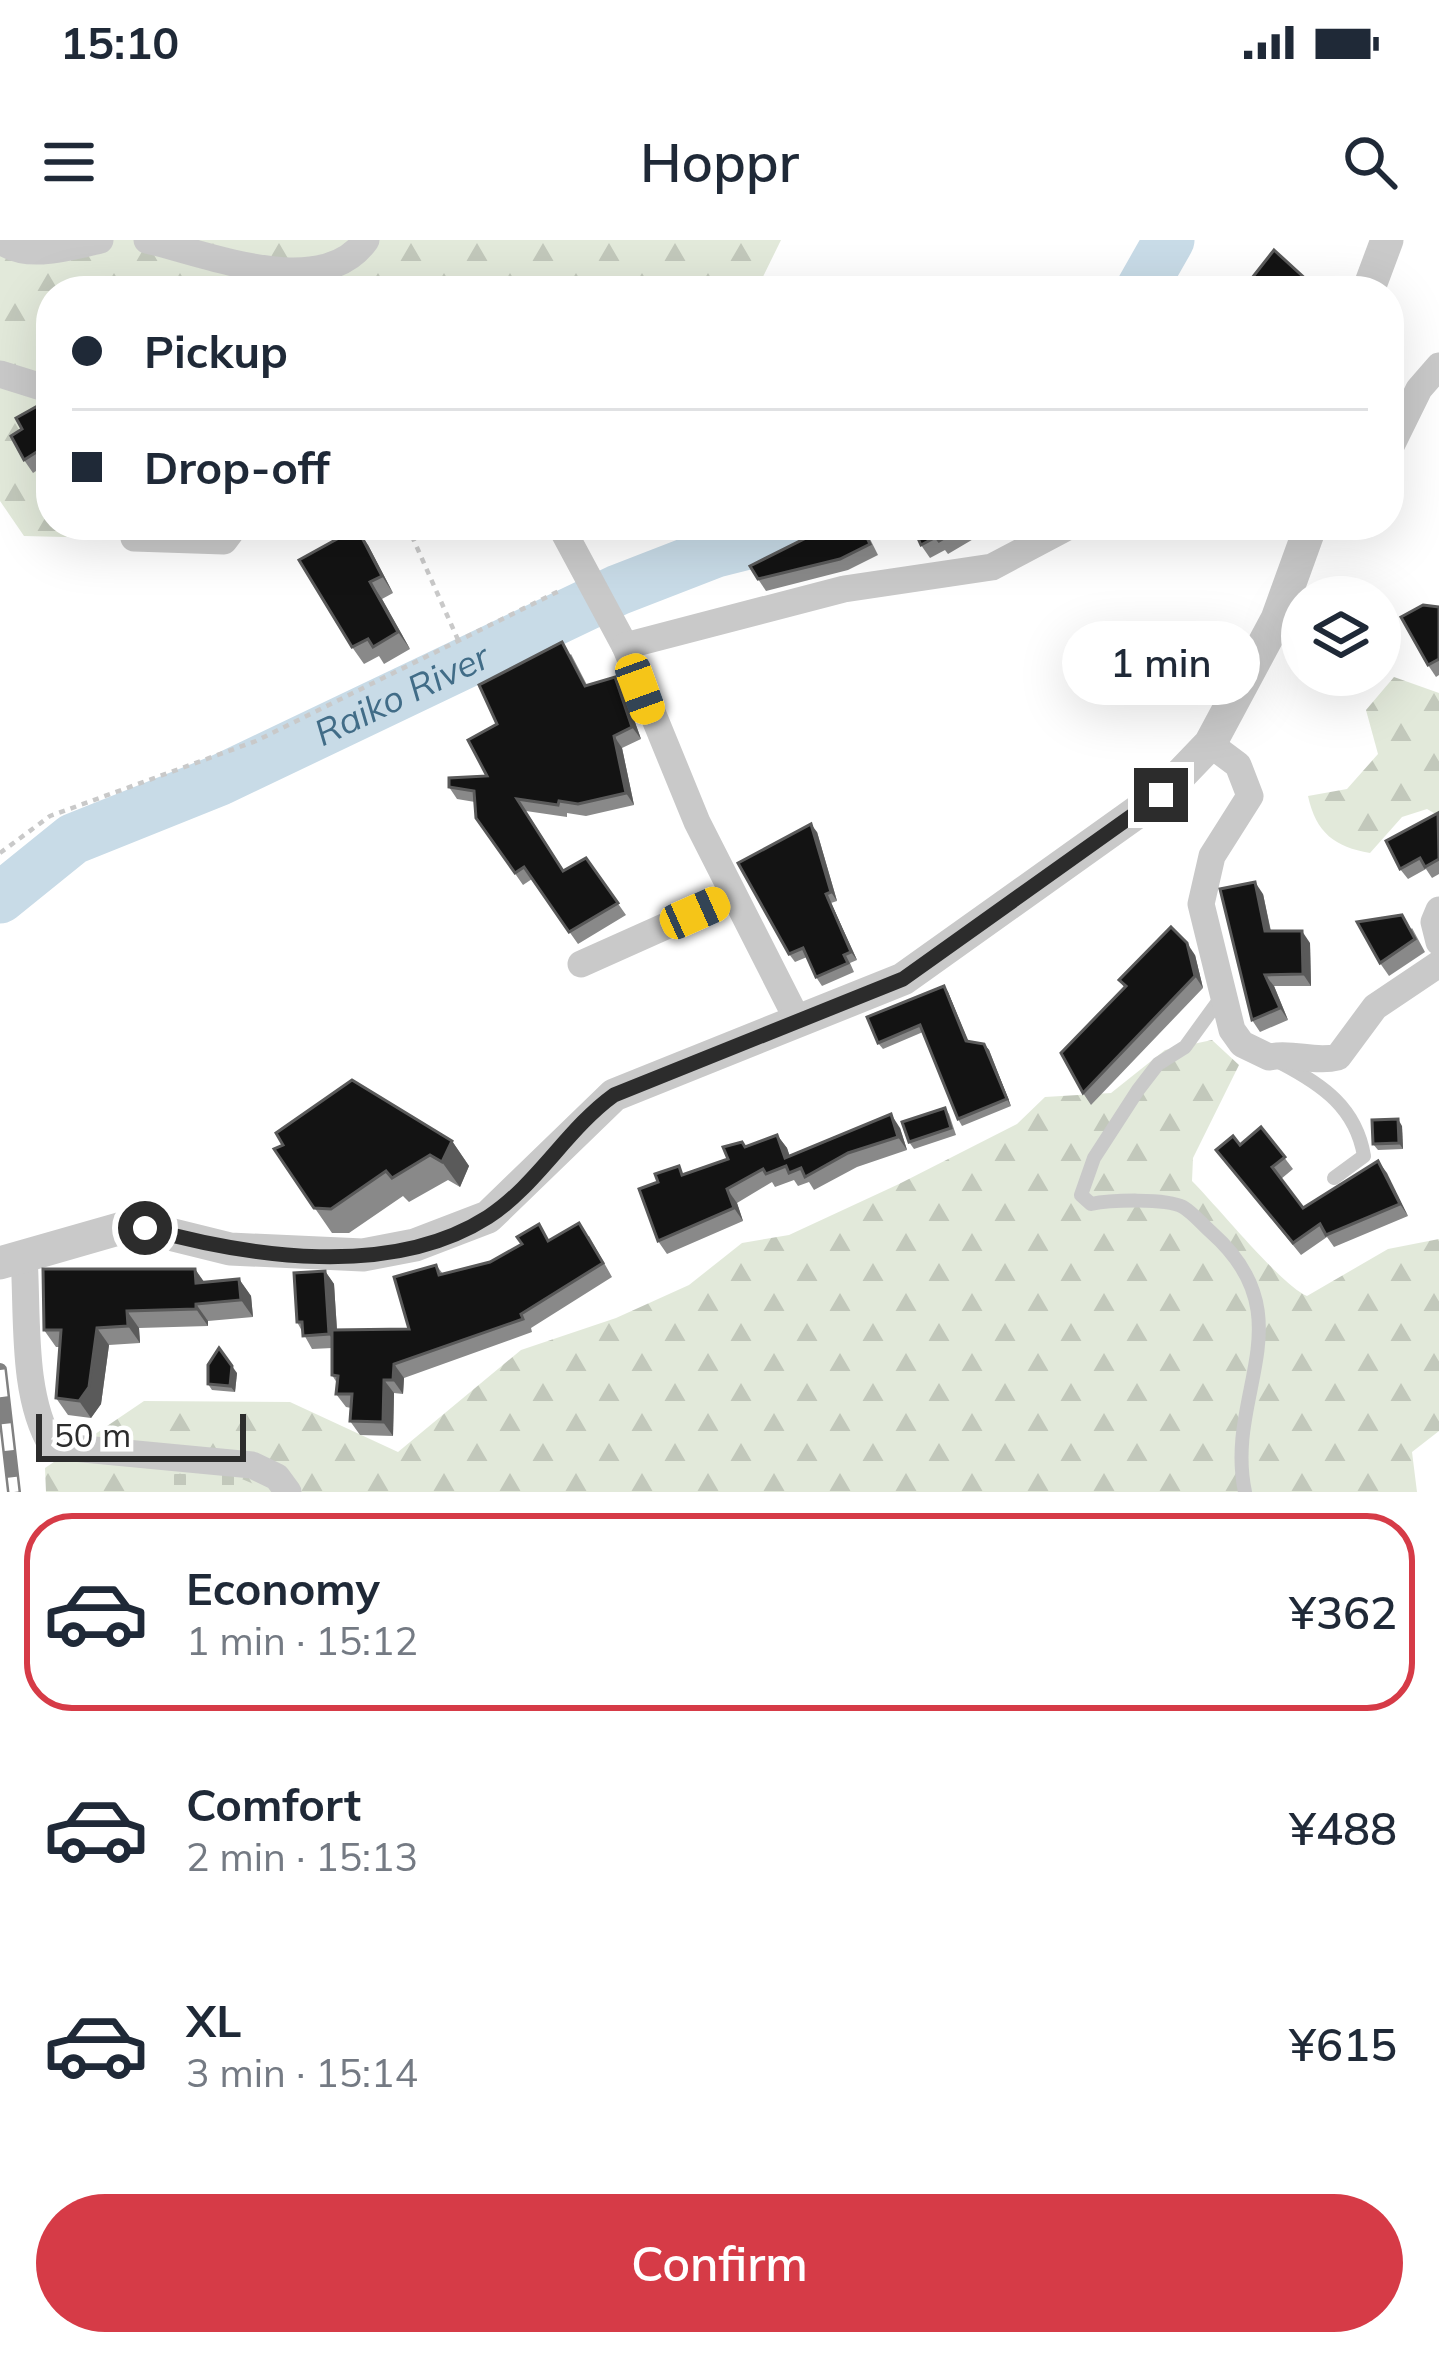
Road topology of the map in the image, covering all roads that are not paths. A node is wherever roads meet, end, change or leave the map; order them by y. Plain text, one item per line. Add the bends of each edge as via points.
1 (0, 240) edge
2 (100, 240) edge
3 (147, 240) edge
4 (366, 240) edge
5 (1387, 240) edge
6 (1374, 276) edge
7 (1439, 366) edge
8 (0, 374) edge
9 (36, 385) edge
10 (1404, 419) edge
11 (179, 540) edge
12 (225, 540) edge
13 (569, 540) edge
14 (1043, 540) edge
15 (1305, 540) edge
16 (621, 638) junction
17 (1210, 744) junction
18 (733, 896) junction
19 (1439, 910) edge
20 (1439, 943) edge
21 (581, 964) dead end
22 (1439, 964) edge
23 (1222, 996) junction
24 (798, 1021) junction
25 (1269, 1057) junction
26 (1334, 1178) dead end
27 (12, 1260) edge
28 (287, 1492) edge
29 (1245, 1492) edge

1 - 2 street via 12,250 46,250
3 - 4 street via 304,271 355,256
5 - 6 street
7 - 10 street
8 - 9 street
11 - 12 street
13 - 16 street
14 - 16 street via 992,567
15 - 17 street via 1276,619
16 - 18 street
17 - 23 street via 1238,765 1250,796 1203,880 1203,922
17 - 24 street via 1124,824 903,979
18 - 21 street
18 - 24 street
19 - 20 street
22 - 25 street via 1375,1006 1338,1057
23 - 25 street via 1242,1044
23 - 29 lane via 1185,1047 1138,1090 1094,1157 1081,1195 1091,1204 1180,1205 1229,1248 1258,1293 1255,1389 1239,1465
24 - 27 street via 614,1095 488,1217 415,1245 363,1255 230,1249 122,1228
25 - 26 lane via 1319,1083 1359,1128 1364,1156
27 - 28 street via 52,1446 253,1466

